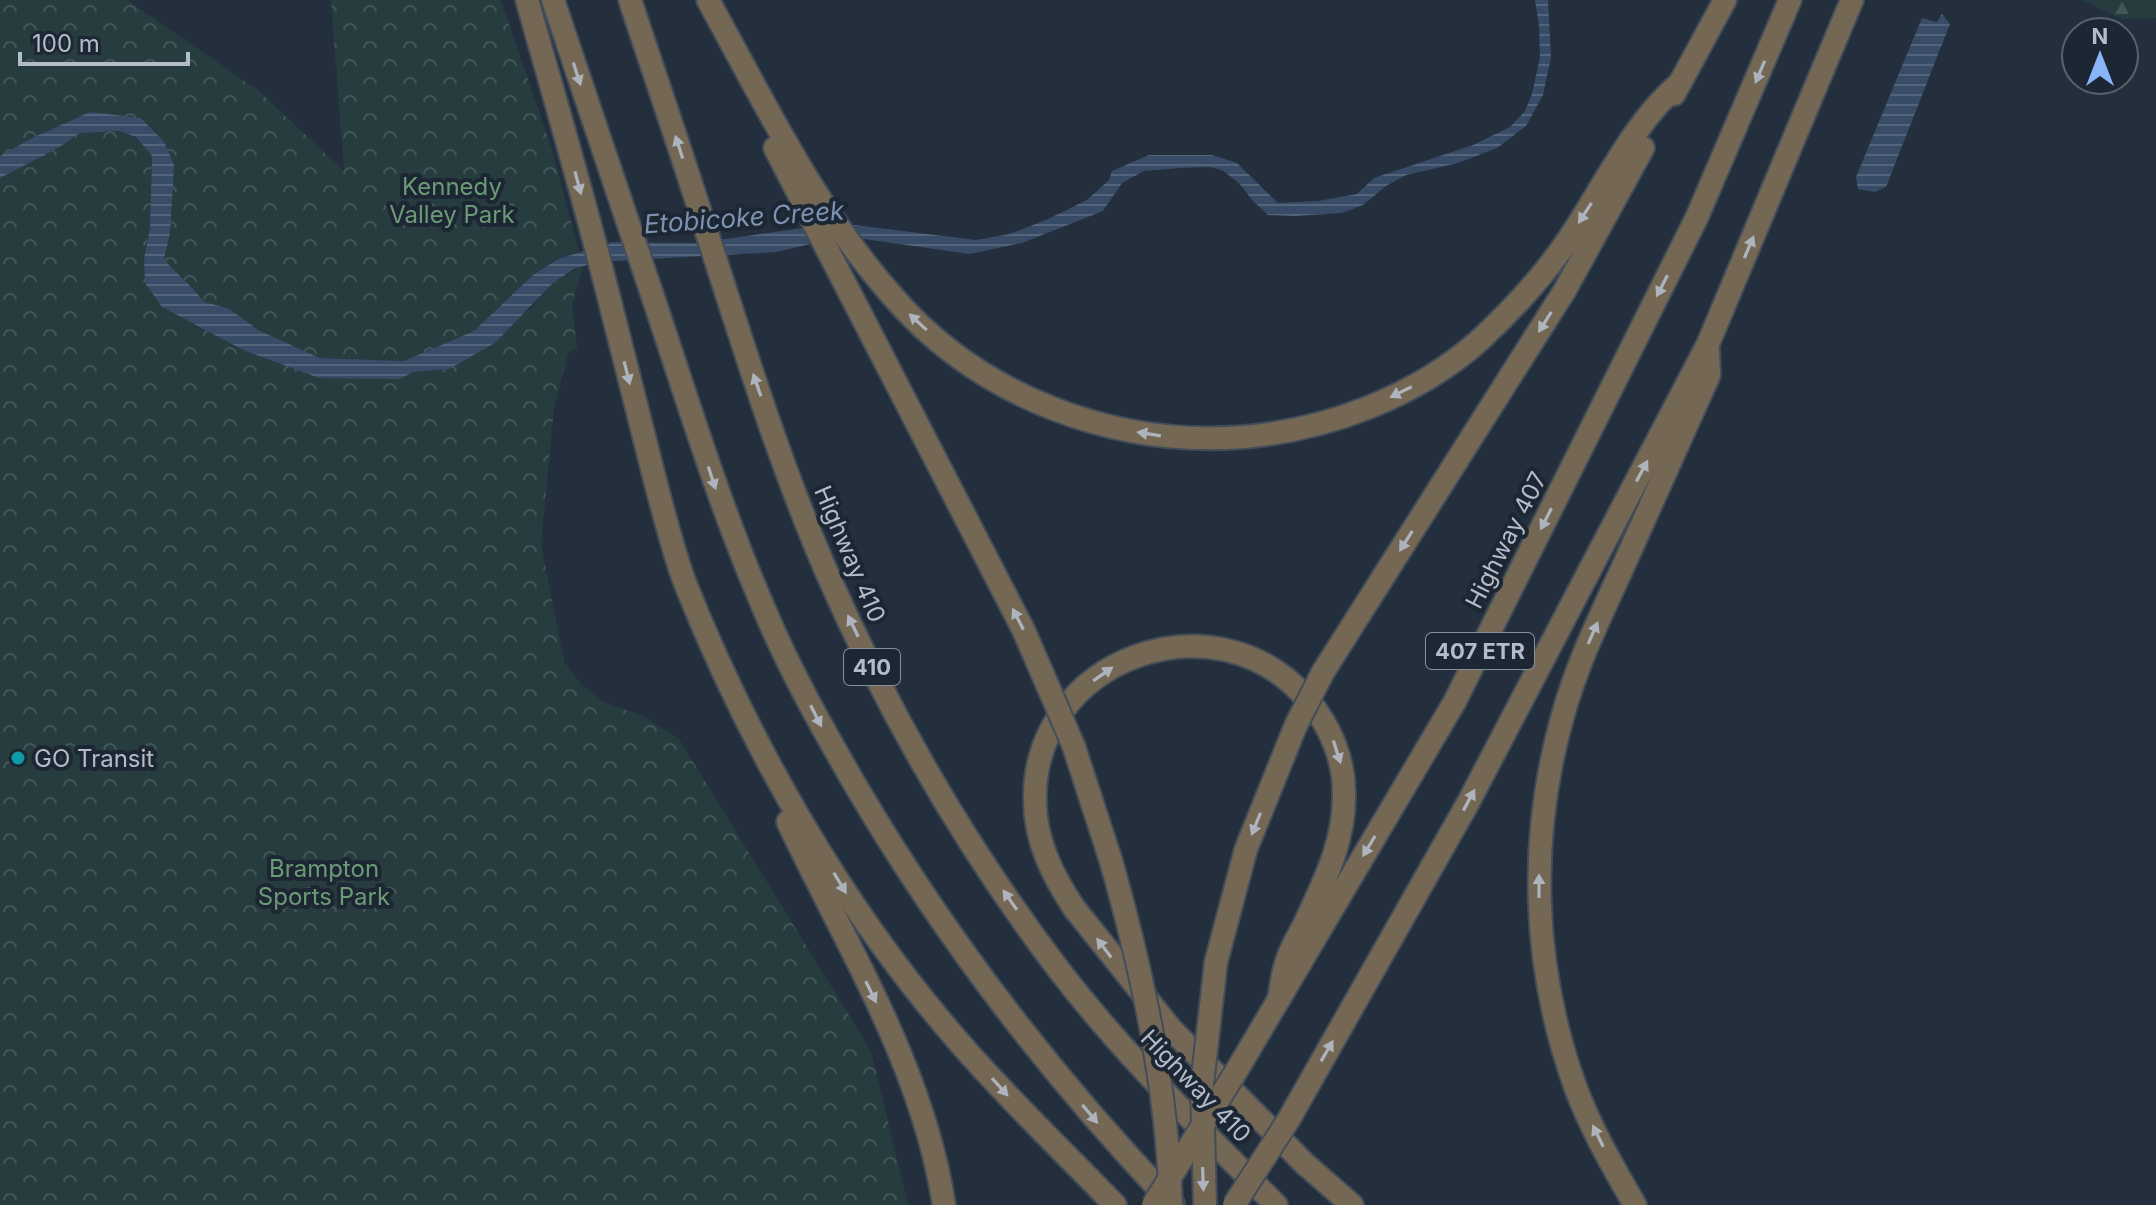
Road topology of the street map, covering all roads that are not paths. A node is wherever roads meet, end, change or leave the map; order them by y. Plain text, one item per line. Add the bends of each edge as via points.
1 (527, 0) edge
2 (553, 0) edge
3 (630, 0) edge
4 (705, 0) edge
5 (1725, 0) edge
6 (1790, 0) edge
7 (1852, 0) edge
8 (1680, 83) junction
9 (810, 196) junction
10 (1708, 344) junction
11 (710, 642) junction
12 (1279, 999) junction
13 (944, 1205) edge
14 (1115, 1205) edge
15 (1153, 1205) edge
16 (1173, 1205) edge
17 (1205, 1205) edge
18 (1234, 1205) edge
19 (1276, 1205) edge
20 (1352, 1205) edge
21 (1635, 1205) edge

1 -> 11 highway via 666,521
2 -> 16 highway via 716,490 766,613 825,734 964,955 1034,1048
19 -> 3 highway, Highway 410 / 410 via 1124,1051 1050,956 943,795 884,690 827,573 782,460
4 - 9 highway via 778,127
5 - 8 highway
6 -> 12 highway, Highway 407 / 407 ETR via 1697,217 1454,703
10 -> 7 highway, 407 ETR
8 -> 9 highway via 1657,102 1566,244 1479,341 1393,396 1288,431 1174,437 1116,428 1013,391 955,353 897,302
8 -> 17 highway, bridge via 1565,290 1323,672 1296,725 1246,849 1216,962 1202,1085
16 -> 9 highway, bridge via 1161,1076 1131,931 1074,747 1023,629 839,273
18 -> 10 highway, 407 ETR, bridge via 1289,1119 1468,803
21 -> 10 highway via 1594,1129 1561,1043 1542,947 1540,835 1550,769 1582,658 1709,375
11 -> 13 highway via 717,672 897,1043 928,1129
11 -> 14 highway via 787,797 900,970 1027,1118
12 - 15 highway, Highway 407 / 407 ETR, bridge
20 -> 12 highway via 1171,1029 1074,908 1042,848 1036,779 1048,738 1072,699 1126,659 1182,646 1244,655 1288,680 1315,708 1332,737 1344,789 1341,832 1334,862 1286,961

